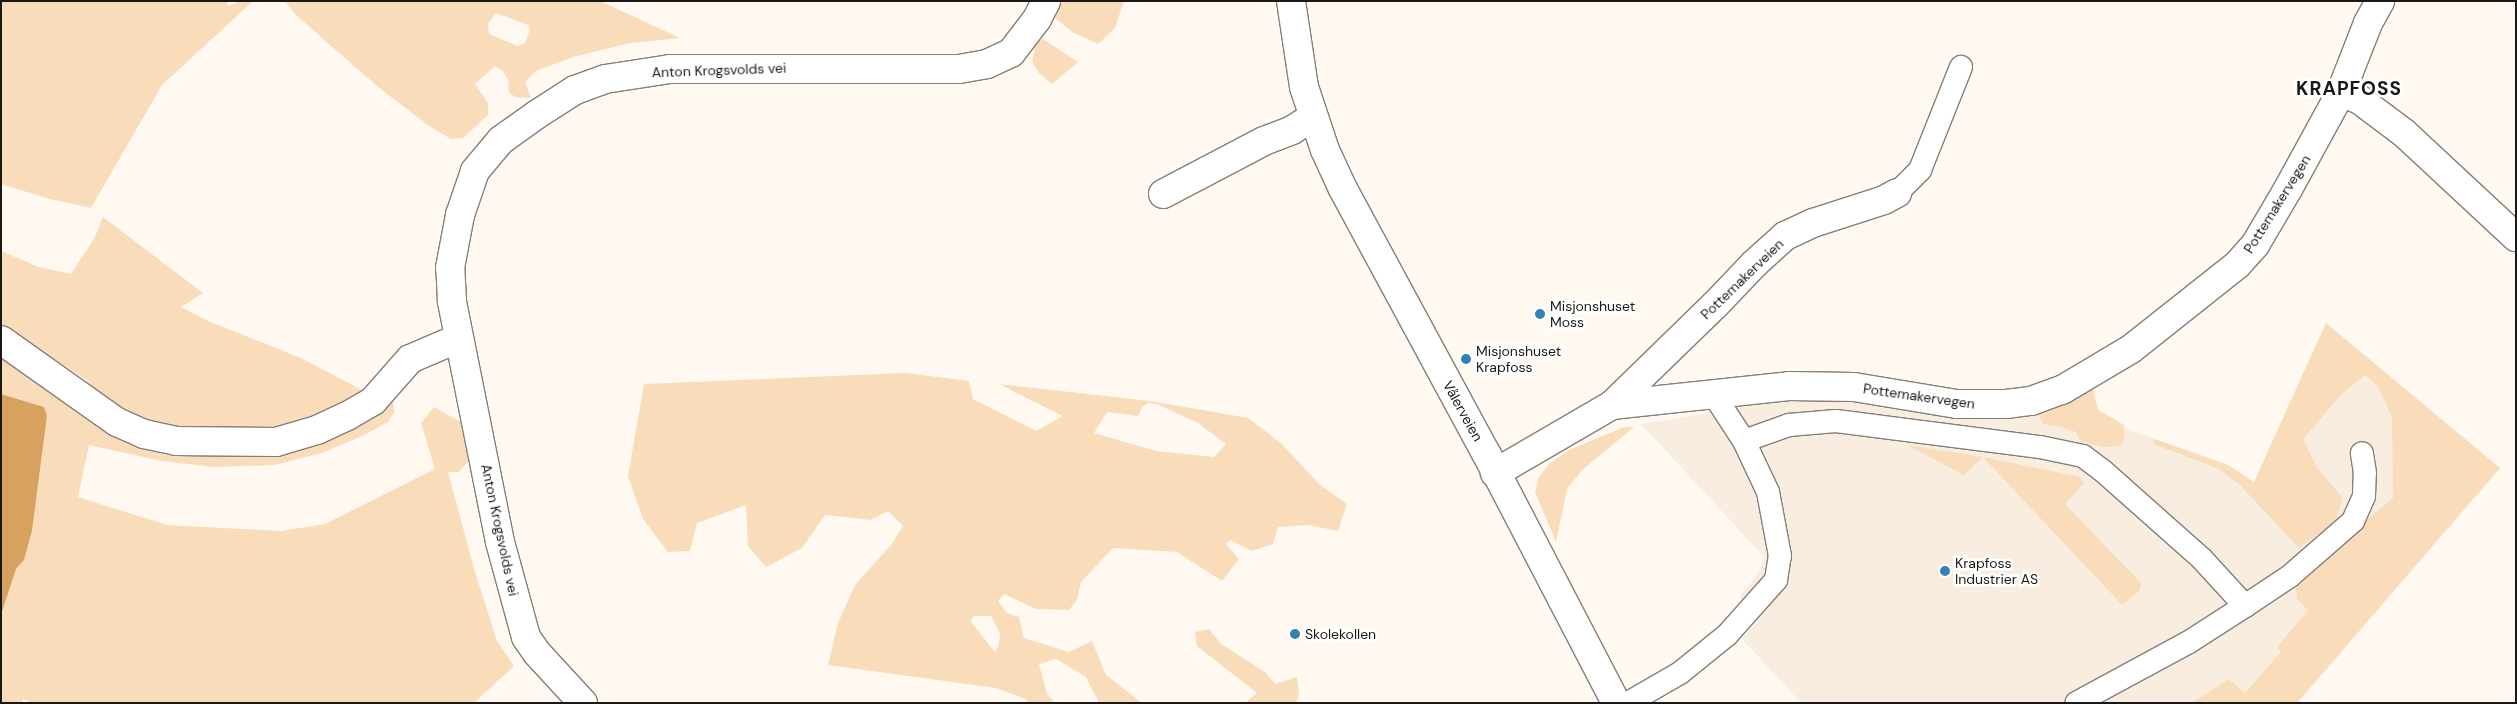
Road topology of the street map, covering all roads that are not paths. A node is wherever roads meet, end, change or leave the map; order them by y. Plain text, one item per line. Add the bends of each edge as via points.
1 (1046, 1) edge
2 (1291, 1) edge
3 (2380, 1) edge
4 (1961, 67) dead end
5 (2341, 92) junction
6 (1313, 117) junction
7 (1897, 193) joint
8 (1163, 194) dead end
9 (2516, 237) edge
10 (459, 338) junction
11 (1, 340) edge
12 (1714, 395) junction
13 (1612, 405) junction
14 (1744, 441) junction
15 (2362, 453) dead end
16 (1495, 473) junction
17 (2245, 606) junction
18 (583, 703) edge
19 (1616, 703) edge
20 (1628, 703) edge
21 (2076, 703) edge

1 - 10 street, Anton Krogsvolds vei via 1012,53 987,64 959,69 670,69 605,79 575,90 501,140 474,171 460,215 450,268
2 - 6 street, Vålerveien via 1304,86
3 - 5 street, Pottemakervegen via 2352,59
4 - 7 lane via 1920,170
5 - 9 street via 2360,100 2404,133
5 - 12 street, Pottemakervegen via 2255,244 2237,265 2131,349 2062,390 2031,401 2006,404 1957,404 1854,387 1789,386
6 - 8 street
6 - 16 street, Vålerveien via 1343,189
7 - 13 street, Pottemakerveien via 1813,222 1785,236
10 - 11 street via 410,359 373,401 349,415 317,430 276,442 176,441 144,434 117,422
10 - 18 street, Anton Krogsvolds vei via 500,542 526,637
12 - 13 street, Pottemakervegen
12 - 14 lane
13 - 16 street, Pottemakervegen
14 - 17 lane via 1789,426 1836,421 2040,447 2083,456 2202,559
14 - 20 lane via 1770,500 1780,556 1776,580 1727,635 1680,672
15 - 17 lane via 2366,473 2364,496 2353,522 2290,576
16 - 19 street, Vålerveien
17 - 21 lane via 2189,642

